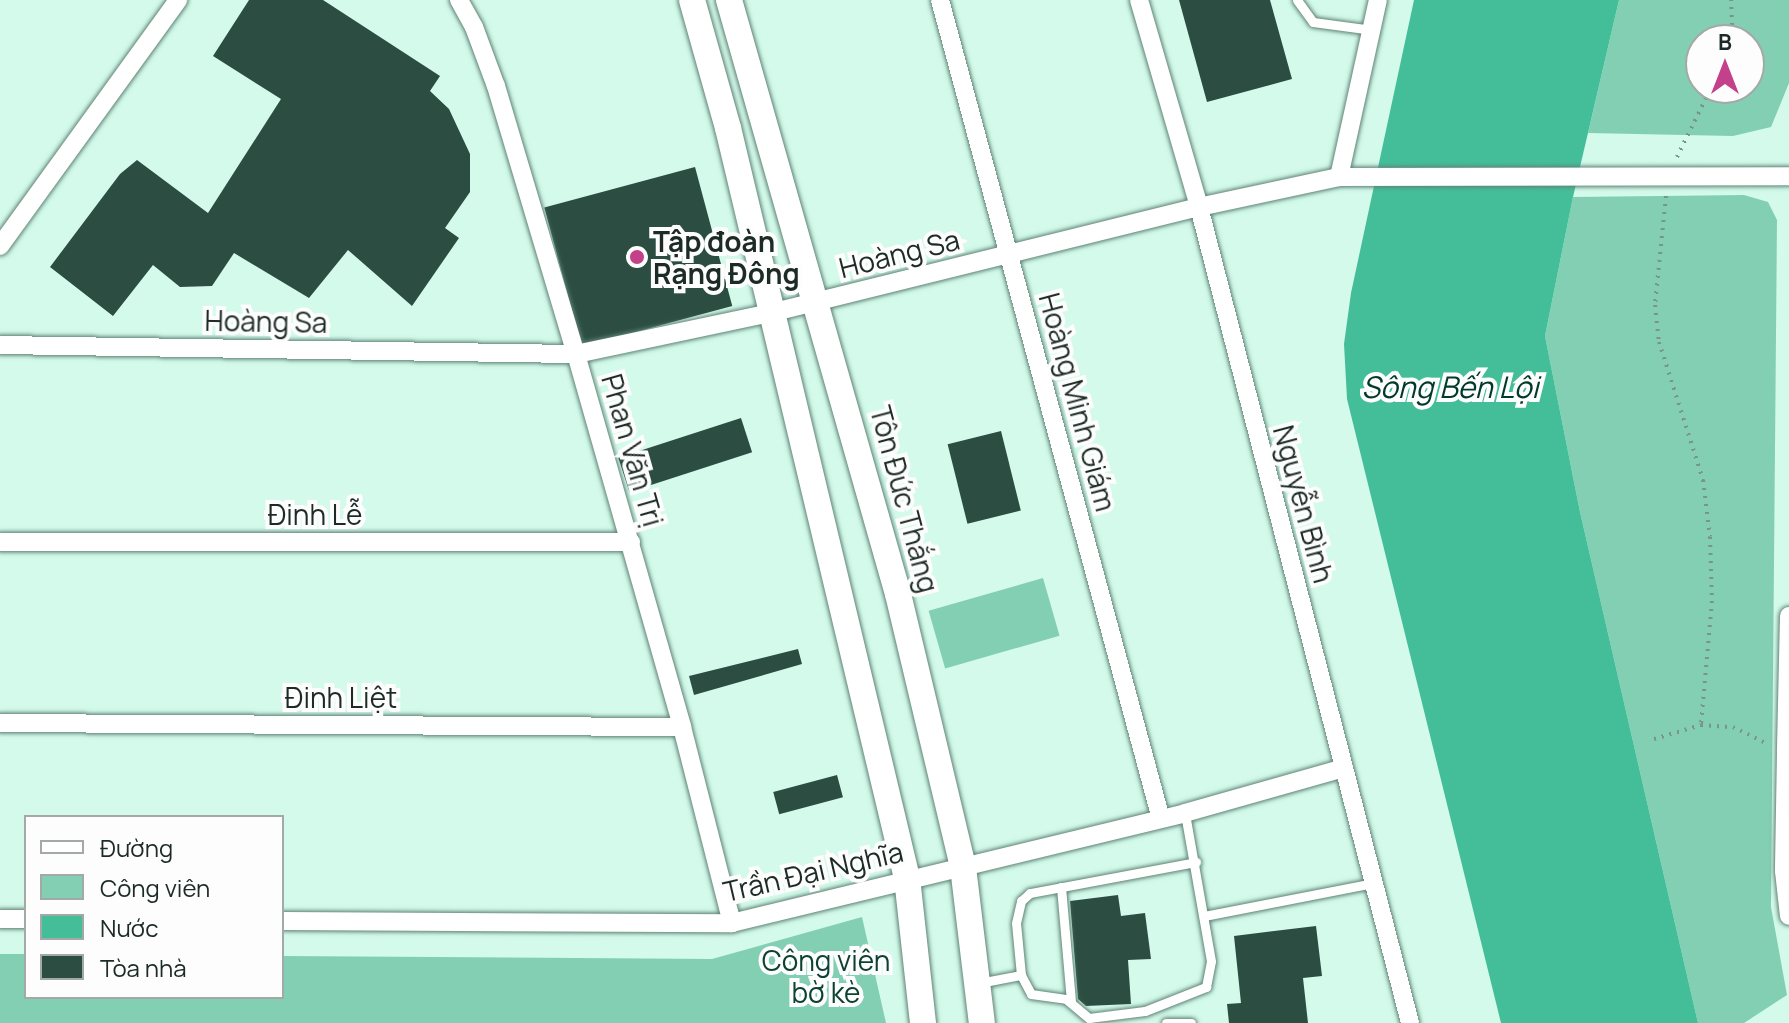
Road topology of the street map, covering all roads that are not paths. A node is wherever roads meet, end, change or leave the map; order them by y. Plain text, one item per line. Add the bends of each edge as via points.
1 (178, 0) edge
2 (459, 0) edge
3 (692, 0) edge
4 (729, 0) edge
5 (940, 0) edge
6 (1139, 0) edge
7 (1297, 0) edge
8 (1378, 0) edge
9 (1372, 30) junction
10 (1789, 176) edge
11 (1339, 177) junction
12 (1199, 207) junction
13 (0, 246) edge
14 (1009, 253) junction
15 (817, 302) junction
16 (770, 313) junction
17 (0, 345) edge
18 (576, 354) junction
19 (0, 542) edge
20 (631, 542) junction
21 (1789, 616) edge
22 (0, 723) edge
23 (682, 727) junction
24 (1788, 752) edge
25 (1344, 768) junction
26 (1185, 813) junction
27 (1161, 819) junction
28 (1196, 862) junction
29 (963, 867) junction
30 (907, 878) junction
31 (1376, 883) junction
32 (1061, 887) junction
33 (1204, 916) junction
34 (1789, 916) edge
35 (0, 919) edge
36 (24, 919) edge
37 (284, 921) edge
38 (732, 923) junction
39 (1021, 975) junction
40 (976, 983) junction
41 (1071, 1002) junction
42 (923, 1023) edge
43 (982, 1023) edge
44 (1166, 1023) edge
45 (1191, 1023) edge
46 (1410, 1023) edge

1 - 13 street
2 - 18 street, Phan Văn Trị via 496,86
3 - 16 main road
4 - 15 main road, Tôn Đức Thắng
5 - 14 street, Hoàng Minh Giám
6 - 12 street, Nguyễn Bình
7 - 9 lane via 1313,22
8 - 9 street
9 - 11 street
10 - 11 street, Hoàng Sa
11 - 12 street, Hoàng Sa
12 - 14 street, Hoàng Sa
12 - 25 street, Nguyễn Bình
14 - 15 street, Hoàng Sa
14 - 27 street, Hoàng Minh Giám
15 - 16 street, Hoàng Sa
15 - 29 main road, Tôn Đức Thắng via 898,594
16 - 18 street, Hoàng Sa
16 - 30 main road
17 - 18 street, Hoàng Sa
18 - 20 street, Phan Văn Trị
19 - 20 street, Đinh Lễ
20 - 23 street, Phan Văn Trị
21 - 24 street
22 - 23 street, Đinh Liệt
23 - 38 street, Phan Văn Trị
24 - 34 street via 1784,871
25 - 26 street, Trần Đại Nghĩa
25 - 31 street, Nguyễn Bình
26 - 27 street, Trần Đại Nghĩa
26 - 28 lane
27 - 29 street, Trần Đại Nghĩa
28 - 32 lane
28 - 33 lane
29 - 30 street, Trần Đại Nghĩa
29 - 40 main road, Tôn Đức Thắng
30 - 38 street, Trần Đại Nghĩa
30 - 42 main road
31 - 33 lane
31 - 46 street, Nguyễn Bình
32 - 39 lane via 1030,893 1021,901 1016,923
32 - 41 lane
33 - 41 lane via 1211,961 1206,987 1145,1011 1089,1018
35 - 36 street
37 - 38 street, Trần Đại Nghĩa
39 - 40 lane
39 - 41 lane via 1031,994
40 - 43 main road, Tôn Đức Thắng
44 - 45 lane

